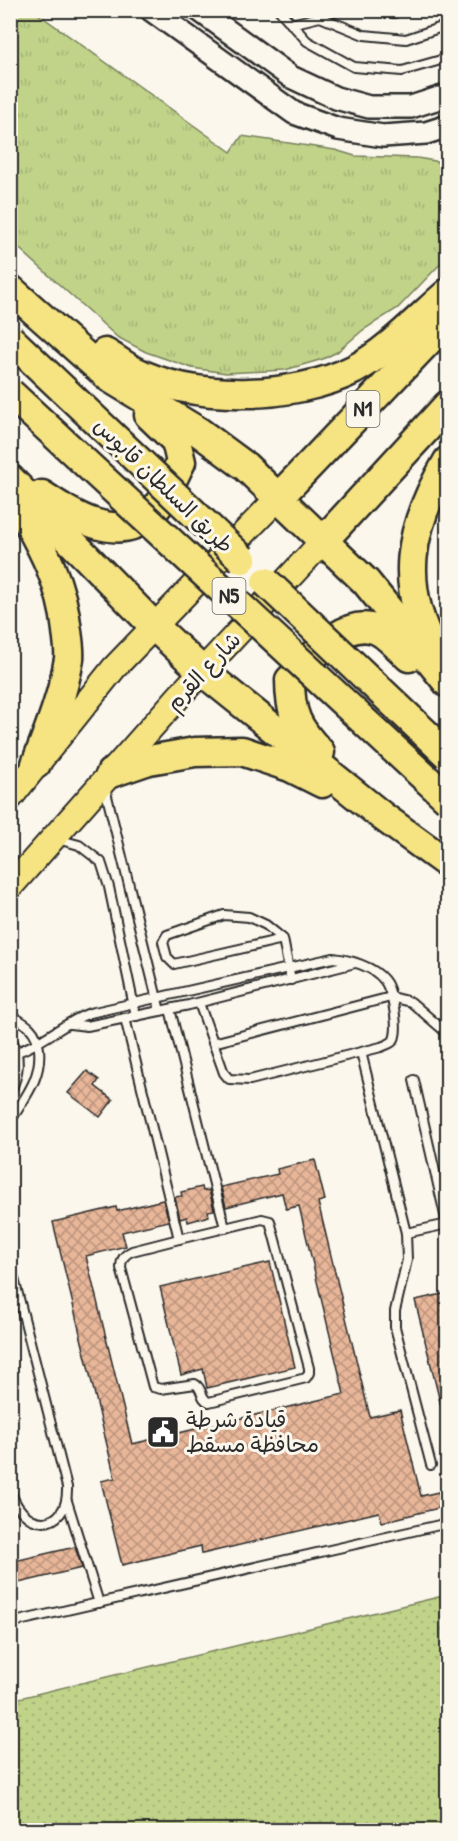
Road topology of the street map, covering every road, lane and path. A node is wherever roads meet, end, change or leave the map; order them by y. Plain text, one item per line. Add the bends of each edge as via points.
1 (151, 10) edge
2 (199, 10) edge
3 (279, 10) edge
4 (385, 10) edge
5 (403, 10) edge
6 (291, 24) junction
7 (447, 25) edge
8 (447, 58) edge
9 (447, 96) edge
10 (447, 126) edge
11 (10, 279) edge
12 (10, 289) edge
13 (447, 293) edge
14 (447, 320) edge
15 (10, 339) edge
16 (110, 378) junction
17 (10, 393) edge
18 (447, 405) edge
19 (447, 461) edge
20 (10, 474) edge
21 (10, 479) edge
22 (10, 491) edge
23 (278, 498) junction
24 (323, 541) junction
25 (153, 625) junction
26 (202, 671) junction
27 (447, 673) edge
28 (447, 683) edge
29 (447, 689) edge
30 (447, 755) edge
31 (36, 764) junction
32 (107, 777) junction
33 (10, 798) edge
34 (447, 799) edge
35 (382, 816) junction
36 (52, 839) junction
37 (447, 864) edge
38 (10, 887) edge
39 (283, 939) junction
40 (355, 963) junction
41 (288, 967) junction
42 (291, 980) junction
43 (157, 997) junction
44 (391, 997) junction
45 (133, 1002) junction
46 (199, 1003) junction
47 (170, 1009) junction
48 (160, 1011) junction
49 (10, 1014) edge
50 (136, 1016) junction
51 (125, 1018) junction
52 (70, 1024) junction
53 (447, 1034) edge
54 (10, 1037) edge
55 (213, 1043) junction
56 (38, 1044) junction
57 (17, 1052) junction
58 (361, 1052) junction
59 (414, 1080) dead end
60 (10, 1093) edge
61 (10, 1122) edge
62 (447, 1224) edge
63 (225, 1228) junction
64 (406, 1233) junction
65 (179, 1239) junction
66 (10, 1263) edge
67 (431, 1465) dead end
68 (10, 1487) edge
69 (67, 1501) junction
70 (447, 1523) edge
71 (99, 1603) junction
72 (10, 1623) edge

1 - 10 street via 294,113 338,129 383,136 426,133
2 - 9 street via 291,77 336,98 369,107 411,107
3 - 6 lane
4 - 5 lane
6 - 7 lane via 321,17 364,35 406,39
6 - 8 lane via 307,41 354,67 402,71
11 - 13 highway via 90,343 133,370 165,382 226,392 302,387 355,369
12 - 16 highway
14 - 23 highway, N1
15 - 30 highway, طريق السلطان قابوس / N5, bridge
16 - 20 highway via 176,441 180,452 181,462 148,516 133,525 92,524
16 - 23 highway via 199,432 245,466
17 - 34 highway, طريق السلطان قابوس / N5, bridge
18 - 24 highway, شارع القرم
19 - 27 highway via 422,511 411,554 413,593 425,635
21 - 25 highway
22 - 31 highway via 52,566 65,609 69,657 58,705
23 - 24 highway
23 - 25 main road
24 - 26 main road, شارع القرم
24 - 28 highway via 366,582
25 - 26 highway
25 - 31 main road
26 - 32 main road, شارع القرم
26 - 35 highway
29 - 35 highway via 377,630 357,627 327,642 290,680 290,704 303,735
31 - 33 main road
32 - 35 highway via 149,760 195,752 242,751 290,766
32 - 36 main road, شارع القرم
32 - 43 lane
35 - 37 highway
36 - 38 main road, شارع القرم
36 - 45 lane via 80,845 101,862
39 - 39 lane via 249,917 224,915 171,933 163,942 167,957 174,964
39 - 41 lane
40 - 41 lane via 325,959
40 - 42 lane
40 - 44 lane via 380,976
41 - 42 lane
41 - 43 lane
42 - 46 lane
43 - 45 lane
43 - 48 lane
44 - 53 lane via 411,1002
44 - 55 lane
44 - 58 lane via 396,1021 392,1042
45 - 50 lane
45 - 52 lane via 85,1015
46 - 47 lane
46 - 55 lane
47 - 48 lane
47 - 63 lane
48 - 50 lane
49 - 56 lane via 30,1028
50 - 51 lane
51 - 52 lane via 87,1026
51 - 65 lane
52 - 56 lane
54 - 57 lane
55 - 58 lane via 224,1073 240,1080
56 - 57 lane
56 - 61 lane via 36,1079
57 - 60 lane via 18,1074
58 - 64 lane
59 - 62 lane
62 - 64 lane
63 - 65 lane
63 - 65 lane via 262,1219 270,1221 309,1368 306,1378 209,1402 195,1384 153,1387 121,1261 132,1251
64 - 67 lane via 407,1260 395,1327
66 - 69 lane via 67,1487
68 - 69 lane via 15,1503 28,1519 49,1522 64,1510
69 - 71 lane
70 - 71 lane
71 - 72 lane

